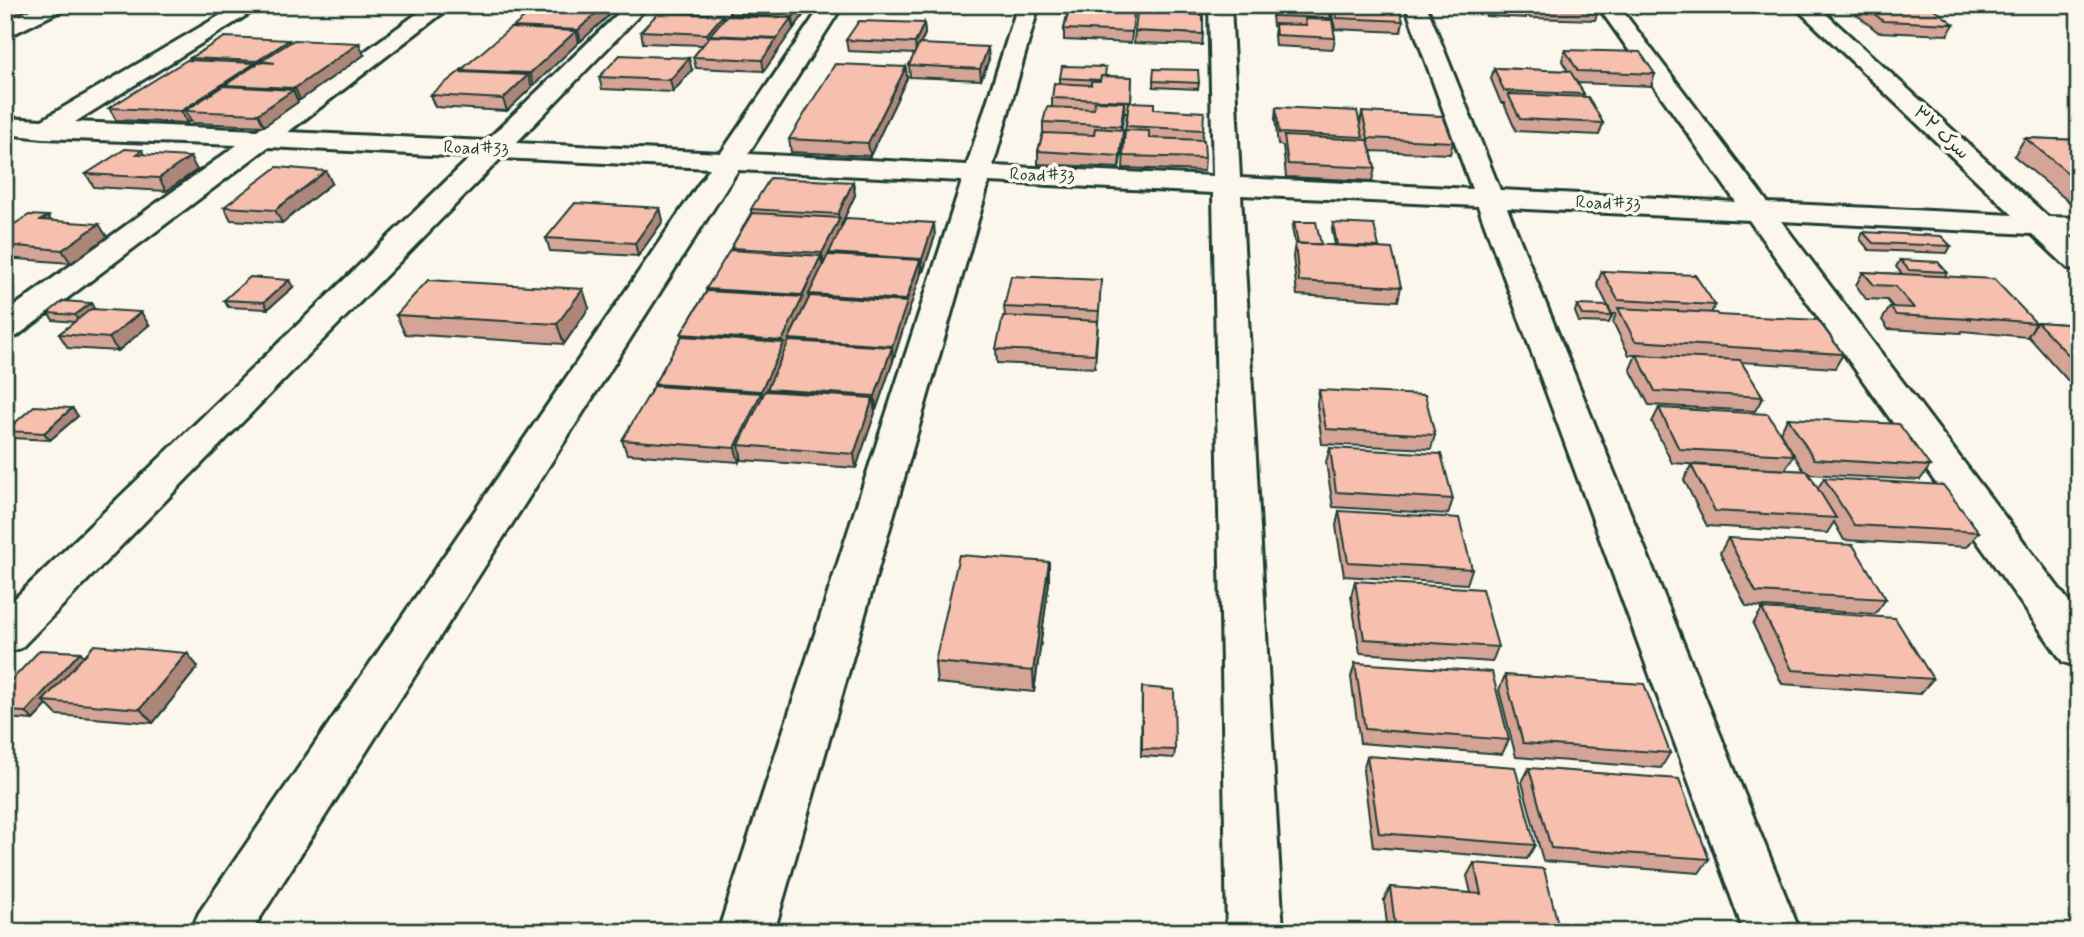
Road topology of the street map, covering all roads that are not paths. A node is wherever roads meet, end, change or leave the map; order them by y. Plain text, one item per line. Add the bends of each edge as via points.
1 (57, 5) edge
2 (253, 5) edge
3 (443, 5) edge
4 (639, 5) edge
5 (833, 5) edge
6 (1029, 5) edge
7 (1220, 5) edge
8 (1415, 5) edge
9 (1607, 5) edge
10 (1803, 5) edge
11 (5, 30) edge
12 (5, 126) edge
13 (46, 128) junction
14 (263, 139) junction
15 (494, 150) junction
16 (5, 152) edge
17 (730, 161) junction
18 (979, 173) junction
19 (1226, 185) junction
20 (1487, 198) junction
21 (1758, 211) junction
22 (2040, 225) junction
23 (2079, 227) edge
24 (2079, 261) edge
25 (5, 329) edge
26 (5, 636) edge
27 (2079, 649) edge
28 (219, 932) edge
29 (746, 932) edge
30 (1255, 932) edge
31 (1772, 932) edge

1 - 11 street
2 - 13 street
3 - 14 street
4 - 15 street
5 - 17 street
6 - 18 street
7 - 19 street
8 - 20 street
9 - 21 street
10 - 22 street, سرک ۳۲
12 - 13 street, Road#33
13 - 14 street, Road#33
13 - 16 street
14 - 15 street, Road#33
14 - 25 street
15 - 17 street, Road#33
15 - 26 street
17 - 18 street, Road#33
17 - 28 street
18 - 19 street, Road#33
18 - 29 street
19 - 20 street, Road#33
19 - 30 street
20 - 21 street, Road#33
20 - 31 street
21 - 22 street, Road#33
21 - 27 street
22 - 23 street, Road#33
22 - 24 street, سرک ۳۲

